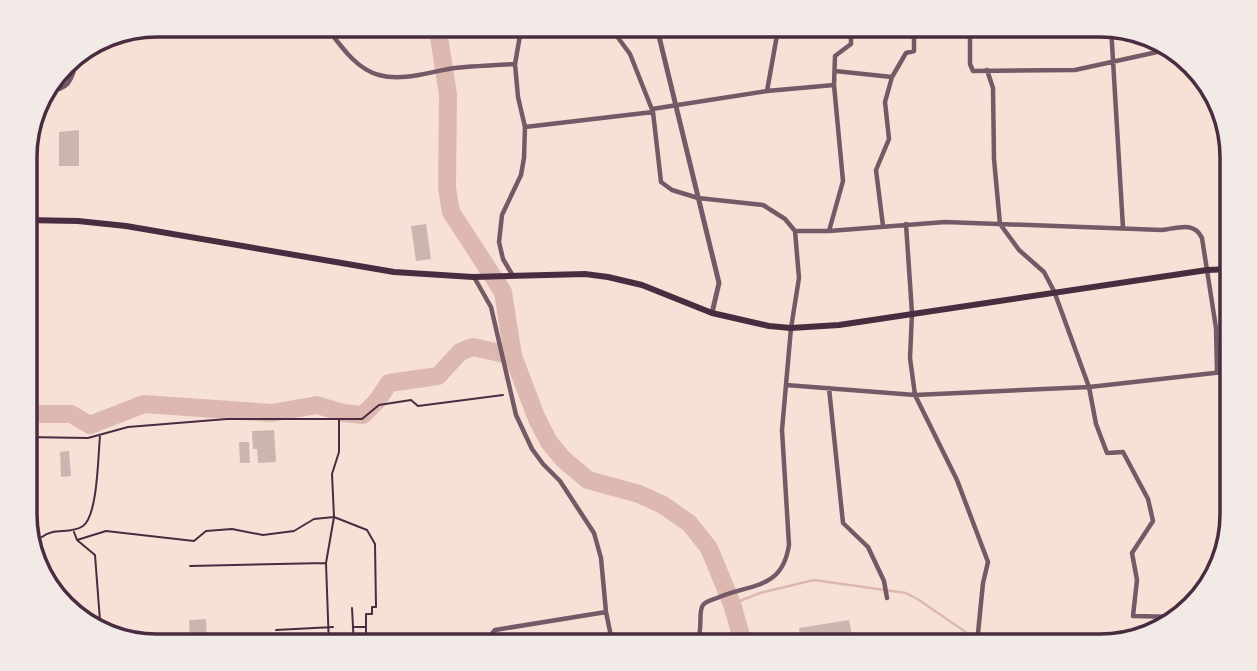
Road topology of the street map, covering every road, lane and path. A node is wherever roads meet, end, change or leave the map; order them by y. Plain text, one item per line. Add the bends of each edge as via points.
1 (335, 37) edge
2 (520, 37) edge
3 (618, 37) edge
4 (659, 37) edge
5 (777, 37) edge
6 (851, 37) edge
7 (914, 37) edge
8 (970, 37) edge
9 (1112, 38) edge
10 (1158, 52) edge
11 (1114, 61) junction
12 (515, 64) junction
13 (987, 70) junction
14 (73, 71) edge
15 (835, 71) junction
16 (892, 77) junction
17 (834, 85) junction
18 (58, 89) edge
19 (767, 92) junction
20 (675, 105) junction
21 (652, 110) junction
22 (525, 127) junction
23 (698, 198) junction
24 (37, 220) edge
25 (906, 224) junction
26 (1000, 224) junction
27 (883, 226) junction
28 (1123, 228) junction
29 (795, 231) junction
30 (829, 231) junction
31 (1220, 269) edge
32 (1207, 270) junction
33 (477, 276) junction
34 (512, 276) junction
35 (1054, 291) junction
36 (712, 313) junction
37 (912, 313) junction
38 (791, 328) junction
39 (1217, 372) junction
40 (1220, 372) edge
41 (786, 385) junction
42 (1089, 387) junction
43 (829, 388) junction
44 (511, 393) junction
45 (915, 395) junction
46 (339, 419) junction
47 (100, 434) junction
48 (37, 437) edge
49 (334, 517) junction
50 (73, 530) junction
51 (40, 539) edge
52 (78, 540) junction
53 (326, 563) junction
54 (190, 566) dead end
55 (887, 598) dead end
56 (352, 608) dead end
57 (606, 612) junction
58 (1163, 617) edge
59 (100, 620) edge
60 (329, 627) junction
61 (333, 627) dead end
62 (353, 627) junction
63 (366, 627) junction
64 (276, 630) dead end
65 (978, 633) dead end
66 (329, 634) edge
67 (353, 634) edge
68 (366, 634) edge
69 (492, 634) edge
70 (611, 634) edge
71 (700, 634) edge

1 - 12 street via 358,64 379,75
2 - 12 street
3 - 21 street via 630,54
4 - 20 street
5 - 19 street
6 - 15 street via 851,44 835,56
7 - 16 street via 914,51 906,53
8 - 13 street via 973,71
9 - 11 street
10 - 11 street
11 - 13 street via 1075,70
11 - 28 street
12 - 22 street
13 - 26 street via 993,88
14 - 18 street via 69,83
15 - 16 street
15 - 17 street
16 - 27 street via 886,102 889,139 876,170
17 - 19 street
17 - 30 street via 843,181
19 - 20 street
20 - 21 street
20 - 23 street
21 - 22 street
21 - 23 street via 661,182
22 - 34 street via 521,175 502,215 499,242
23 - 29 street via 764,205
23 - 36 street via 719,283
24 - 33 main road via 126,226 394,272
25 - 26 street
25 - 27 street
25 - 37 street
26 - 28 street
26 - 35 street via 1019,250 1044,272
27 - 30 street
28 - 32 street via 1192,226 1202,238
29 - 30 street
29 - 38 street via 799,278
31 - 32 main road
32 - 35 main road
32 - 39 street
33 - 34 main road
33 - 44 street via 491,307
34 - 36 main road via 608,277 642,285
35 - 37 main road
35 - 42 street
36 - 38 main road
37 - 38 main road
37 - 45 street via 910,358
38 - 41 street
39 - 40 street
39 - 42 street
41 - 43 street
41 - 71 street via 782,430 787,562 779,575 761,584 704,603
42 - 45 street
42 - 58 street via 1107,453 1123,452 1148,499 1153,521 1132,553 1138,580 1133,616
43 - 45 street
43 - 55 street via 843,523 868,547
44 - 46 path via 418,406 411,400 379,405 362,419
44 - 57 street via 532,449 560,481 594,533
45 - 65 street via 957,480 988,562
46 - 47 path via 226,419 128,427
46 - 49 path via 340,452 332,474
47 - 48 path
47 - 50 path via 92,512 84,525
49 - 52 path via 314,519 294,531 263,535 232,528 206,531 194,541 106,531
49 - 53 path
49 - 63 path via 367,530 375,544 376,607 372,607 373,614 366,614
50 - 51 path via 49,531
50 - 52 path
52 - 59 path via 94,555
53 - 54 path
53 - 60 path
56 - 62 path
57 - 69 street
57 - 70 street
60 - 61 path
60 - 64 path
60 - 66 path
62 - 63 path
62 - 67 path
63 - 68 path

